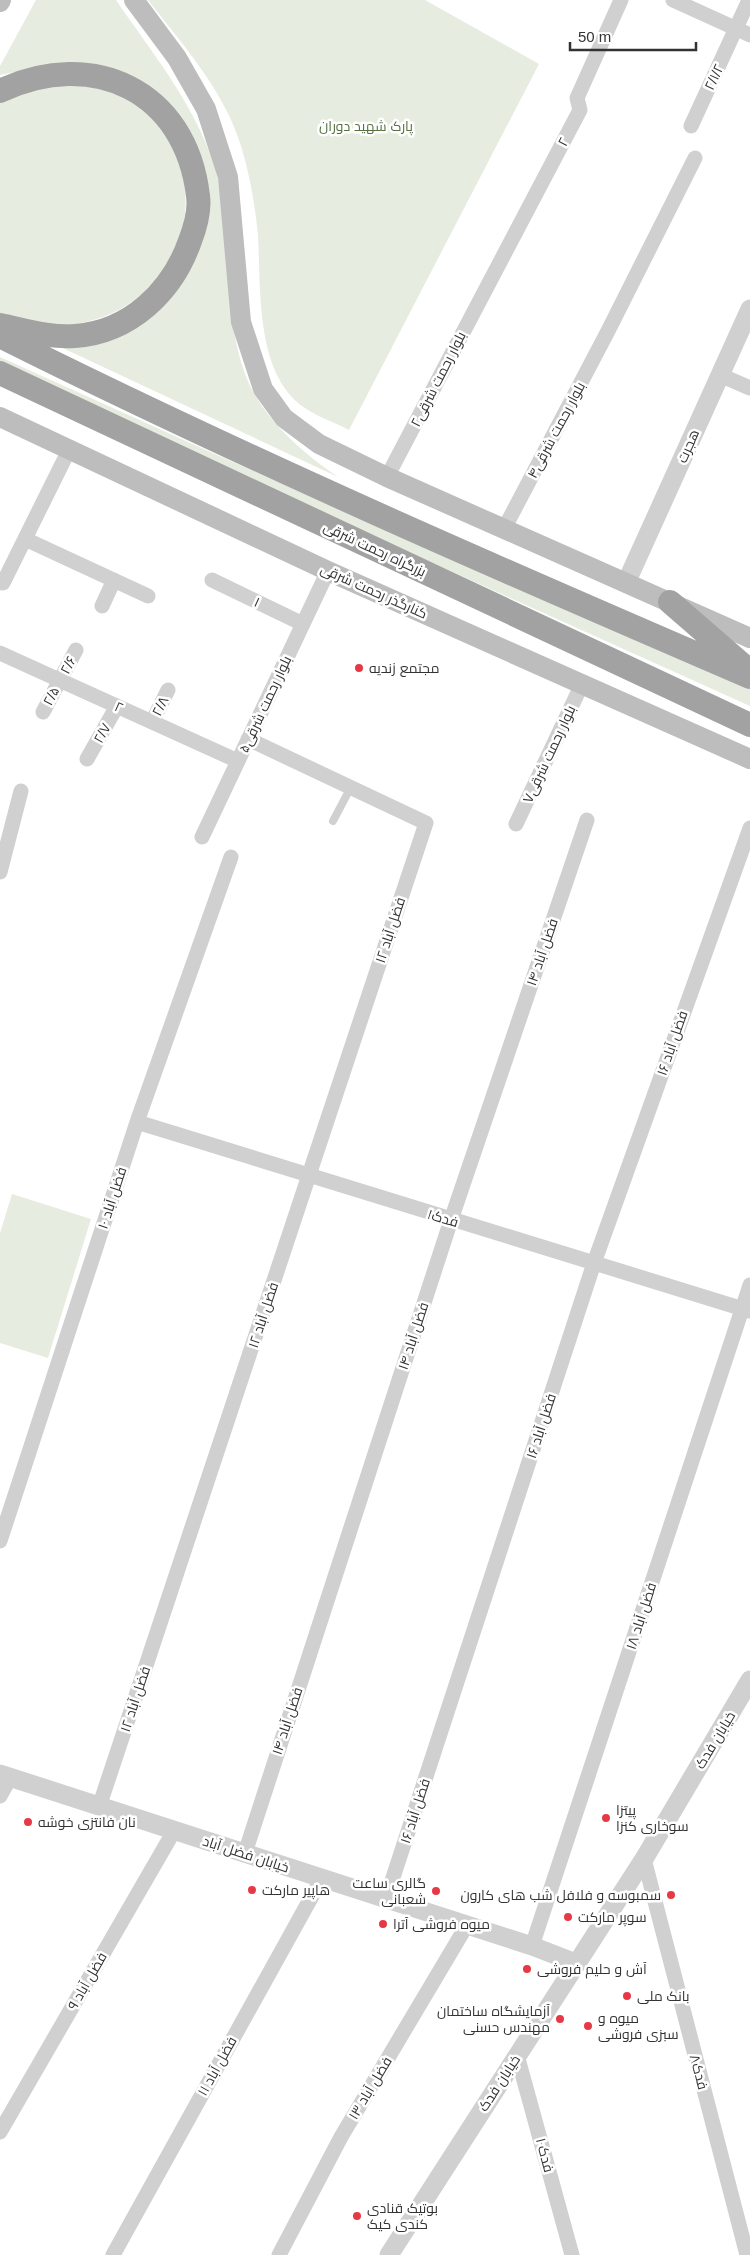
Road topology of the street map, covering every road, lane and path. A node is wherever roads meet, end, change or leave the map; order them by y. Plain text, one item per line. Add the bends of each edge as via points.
1 (134, 0) edge
2 (621, 0) edge
3 (672, 0) edge
4 (749, 0) edge
5 (736, 28) junction
6 (750, 35) edge
7 (0, 91) edge
8 (691, 126) dead end
9 (695, 158) dead end
10 (489, 280) joint
11 (750, 309) edge
12 (0, 325) edge
13 (0, 336) edge
14 (0, 373) edge
15 (720, 375) junction
16 (750, 388) edge
17 (0, 417) edge
18 (69, 450) junction
19 (387, 477) junction
20 (504, 529) junction
21 (24, 539) junction
22 (328, 571) junction
23 (114, 580) junction
24 (212, 580) dead end
25 (3, 583) dead end
26 (626, 583) junction
27 (148, 596) dead end
28 (670, 602) junction
29 (102, 606) dead end
30 (303, 624) junction
31 (750, 638) edge
32 (76, 650) dead end
33 (0, 653) edge
34 (750, 671) edge
35 (750, 677) edge
36 (60, 680) junction
37 (582, 684) junction
38 (168, 690) dead end
39 (117, 706) junction
40 (43, 712) dead end
41 (152, 722) junction
42 (750, 725) edge
43 (248, 739) junction
44 (87, 759) dead end
45 (750, 759) edge
46 (238, 761) junction
47 (351, 788) junction
48 (21, 791) dead end
49 (588, 820) dead end
50 (333, 821) dead end
51 (516, 824) dead end
52 (750, 828) edge
53 (202, 837) dead end
54 (231, 857) dead end
55 (0, 872) edge
56 (137, 1122) junction
57 (309, 1175) junction
58 (451, 1220) junction
59 (594, 1263) junction
60 (750, 1285) edge
61 (746, 1310) edge
62 (0, 1541) edge
63 (750, 1680) edge
64 (5, 1776) edge
65 (0, 1796) edge
66 (99, 1806) junction
67 (174, 1831) junction
68 (244, 1853) junction
69 (644, 1860) junction
70 (322, 1878) junction
71 (386, 1899) junction
72 (467, 1925) junction
73 (532, 1946) junction
74 (576, 1963) junction
75 (517, 2055) junction
76 (0, 2132) edge
77 (113, 2255) edge
78 (279, 2255) edge
79 (389, 2255) edge
80 (572, 2255) edge
81 (747, 2255) edge

1 - 19 main road via 177,58 206,109 228,177 241,322 263,389 284,418 300,431 319,444
2 - 10 street, ۲ via 577,98 580,110
3 - 5 street
4 - 5 street, ۲/۱/۲
5 - 6 street
5 - 8 street, ۲/۱/۲
7 - 12 highway via 47,75 76,74 110,78 145,96 164,115 178,136 193,167 198,198 194,229 172,280 153,301 129,319 104,330 75,336 47,335
9 - 20 street, بلوار رحمت شرقی۴
10 - 19 street, بلوار رحمت شرقی۲
11 - 15 street, هجرت
13 - 35 highway via 303,482
14 - 42 highway, بزرگراه رحمت شرقی
15 - 16 street
15 - 26 street, هجرت
17 - 18 main road, کنارگذر رحمت شرقی
18 - 21 street
18 - 22 main road, کنارگذر رحمت شرقی
19 - 20 main road
20 - 26 main road
21 - 23 street
21 - 25 street
22 - 30 street, ۵بلوار رحمت شرقی
22 - 37 main road, کنارگذر رحمت شرقی
23 - 27 street
23 - 29 street
24 - 30 street, ۱
26 - 28 main road
28 - 31 main road
28 - 34 highway
30 - 43 street, ۵بلوار رحمت شرقی
32 - 36 street, ۲/۶
33 - 36 street, ۲
36 - 39 street, ۲
36 - 40 street, ۲/۵
37 - 45 main road, کنارگذر رحمت شرقی
37 - 51 street, بلوار رحمت شرقی۷
38 - 41 street, ۲/۸
39 - 41 street, ۲
39 - 44 street, ۲/۷
41 - 46 street, ۲
43 - 46 street, ۵بلوار رحمت شرقی
43 - 47 street
46 - 53 street, ۵بلوار رحمت شرقی
47 - 50 lane
47 - 57 street, فضل آباد ۱۲ via 426,823
48 - 55 street
49 - 58 street, فضل آباد ۱۴
52 - 59 street, فضل آباد ۱۶
54 - 56 street, فضل آباد ۱۰
56 - 57 street, فدک۱
56 - 62 street, فضل آباد ۱۰
57 - 58 street, فدک۱
57 - 66 street, فضل آباد ۱۲
58 - 59 street, فدک۱
58 - 68 street, فضل آباد ۱۴
59 - 61 street, فدک۱
59 - 71 street, فضل آباد ۱۶
60 - 61 street, فضل آباد ۱۸
61 - 73 street, فضل آباد ۱۸
63 - 69 street, خیابان فدک
64 - 65 street
64 - 66 street, خیابان فضل آباد
66 - 67 street, خیابان فضل آباد
67 - 68 street, خیابان فضل آباد
67 - 76 street, فضل آباد ۹
68 - 70 street, خیابان فضل آباد
69 - 74 street, خیابان فدک
69 - 81 street, فدک۸
70 - 71 street, خیابان فضل آباد
70 - 77 street, فضل آباد ۱۱
71 - 72 street, خیابان فضل آباد
72 - 73 street, خیابان فضل آباد
72 - 78 street, فضل آباد ۱۳ via 341,2137
73 - 74 street, خیابان فضل آباد
74 - 75 street, خیابان فدک
75 - 79 street, خیابان فدک
75 - 80 street, فدک۱۰

